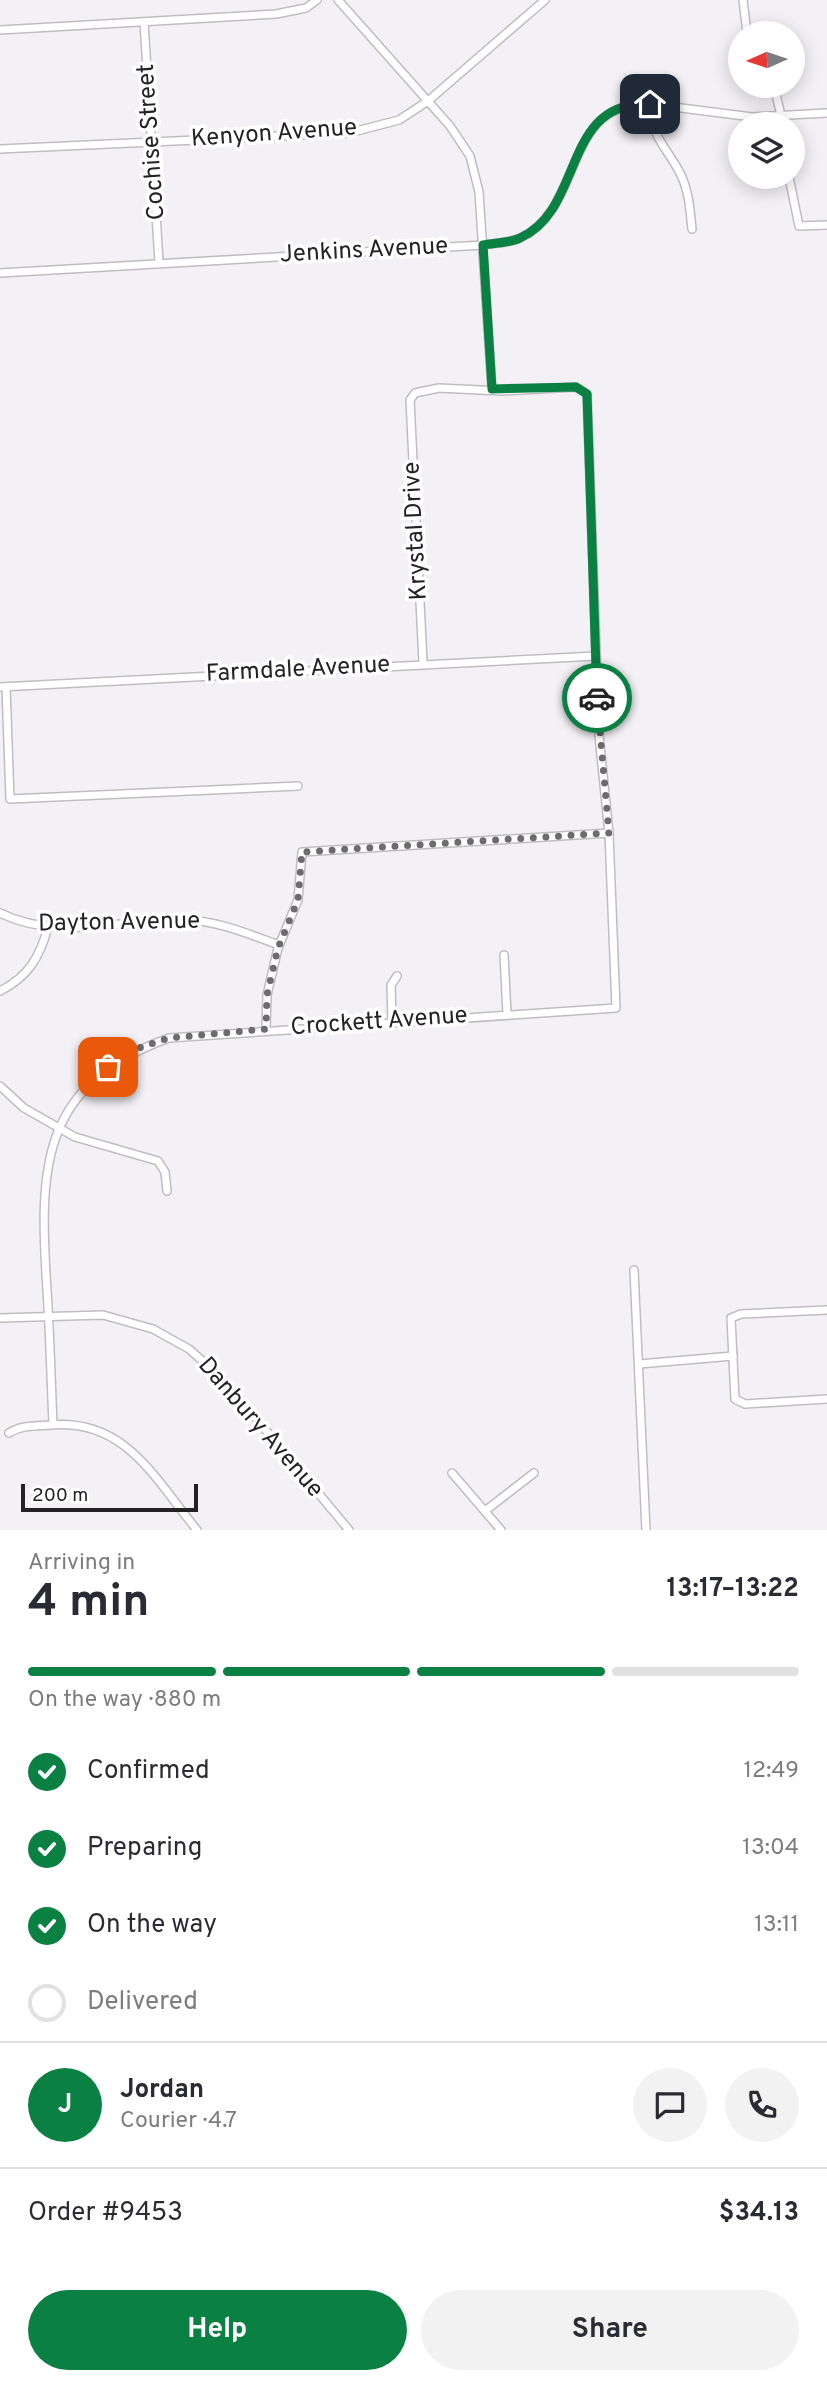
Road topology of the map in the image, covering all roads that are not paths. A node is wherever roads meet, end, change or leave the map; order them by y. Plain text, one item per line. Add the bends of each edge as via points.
1 (317, 0) edge
2 (338, 0) edge
3 (545, 0) edge
4 (743, 0) edge
5 (746, 21) edge
6 (144, 22) junction
7 (0, 30) edge
8 (428, 101) junction
9 (650, 104) junction
10 (827, 113) edge
11 (728, 114) edge
12 (805, 116) edge
13 (152, 142) junction
14 (0, 149) edge
15 (791, 189) edge
16 (827, 225) edge
17 (692, 229) dead end
18 (483, 245) junction
19 (159, 262) junction
20 (0, 273) edge
21 (492, 389) junction
22 (596, 656) junction
23 (423, 662) junction
24 (3, 687) edge
25 (298, 786) dead end
26 (609, 833) junction
27 (0, 913) edge
28 (48, 927) junction
29 (279, 945) junction
30 (504, 955) dead end
31 (397, 976) dead end
32 (0, 991) edge
33 (507, 1014) junction
34 (392, 1021) junction
35 (266, 1029) junction
36 (0, 1086) edge
37 (58, 1128) junction
38 (167, 1191) dead end
39 (634, 1270) dead end
40 (827, 1310) edge
41 (48, 1315) junction
42 (0, 1318) edge
43 (733, 1356) junction
44 (639, 1364) junction
45 (827, 1399) edge
46 (53, 1424) junction
47 (9, 1433) dead end
48 (452, 1473) dead end
49 (534, 1474) dead end
50 (485, 1511) junction
51 (197, 1530) edge
52 (348, 1530) edge
53 (501, 1530) edge
54 (646, 1530) edge

1 - 6 street via 306,8 275,14
2 - 8 street
3 - 8 street, Kenyon Avenue
4 - 5 street
6 - 7 street
6 - 13 street, Cochise Street
8 - 13 street, Kenyon Avenue via 399,120 349,133
8 - 18 street via 470,156 480,192
9 - 11 street, Jenkins Avenue
9 - 17 street via 652,127 690,199
9 - 18 street, Jenkins Avenue via 616,107 602,116 541,222 520,238
10 - 12 street
13 - 14 street, Kenyon Avenue
13 - 19 street, Cochise Street
15 - 16 street via 799,226
18 - 19 street, Jenkins Avenue
18 - 21 street
19 - 20 street, Jenkins Avenue
21 - 22 street via 576,387 587,394
21 - 23 street, Krystal Drive via 439,388 415,393 410,400
22 - 23 street, Farmdale Avenue
22 - 26 street
23 - 24 street, Farmdale Avenue
24 - 25 street via 10,799
26 - 29 street via 302,852 298,900
26 - 33 street, Crockett Avenue via 616,1007
27 - 28 street, Dayton Avenue via 28,926
28 - 29 street, Dayton Avenue via 214,922
28 - 32 street via 31,969
29 - 35 street via 267,995
30 - 33 street
31 - 34 street via 391,985
33 - 34 street, Crockett Avenue
34 - 35 street, Crockett Avenue
35 - 37 street, Crockett Avenue via 169,1038 139,1048 79,1093
36 - 37 street via 24,1108
37 - 38 street via 158,1161 165,1172
37 - 41 street, Crockett Avenue via 44,1185
39 - 44 street
40 - 43 street via 731,1318
41 - 42 street, Danbury Avenue
41 - 46 street, Crockett Avenue
41 - 52 street, Danbury Avenue via 129,1320 189,1349 223,1379
43 - 44 street
43 - 45 street via 735,1399 745,1404
44 - 54 street
46 - 47 street
46 - 51 street via 92,1426 120,1440
48 - 50 street
49 - 50 street
50 - 53 street

